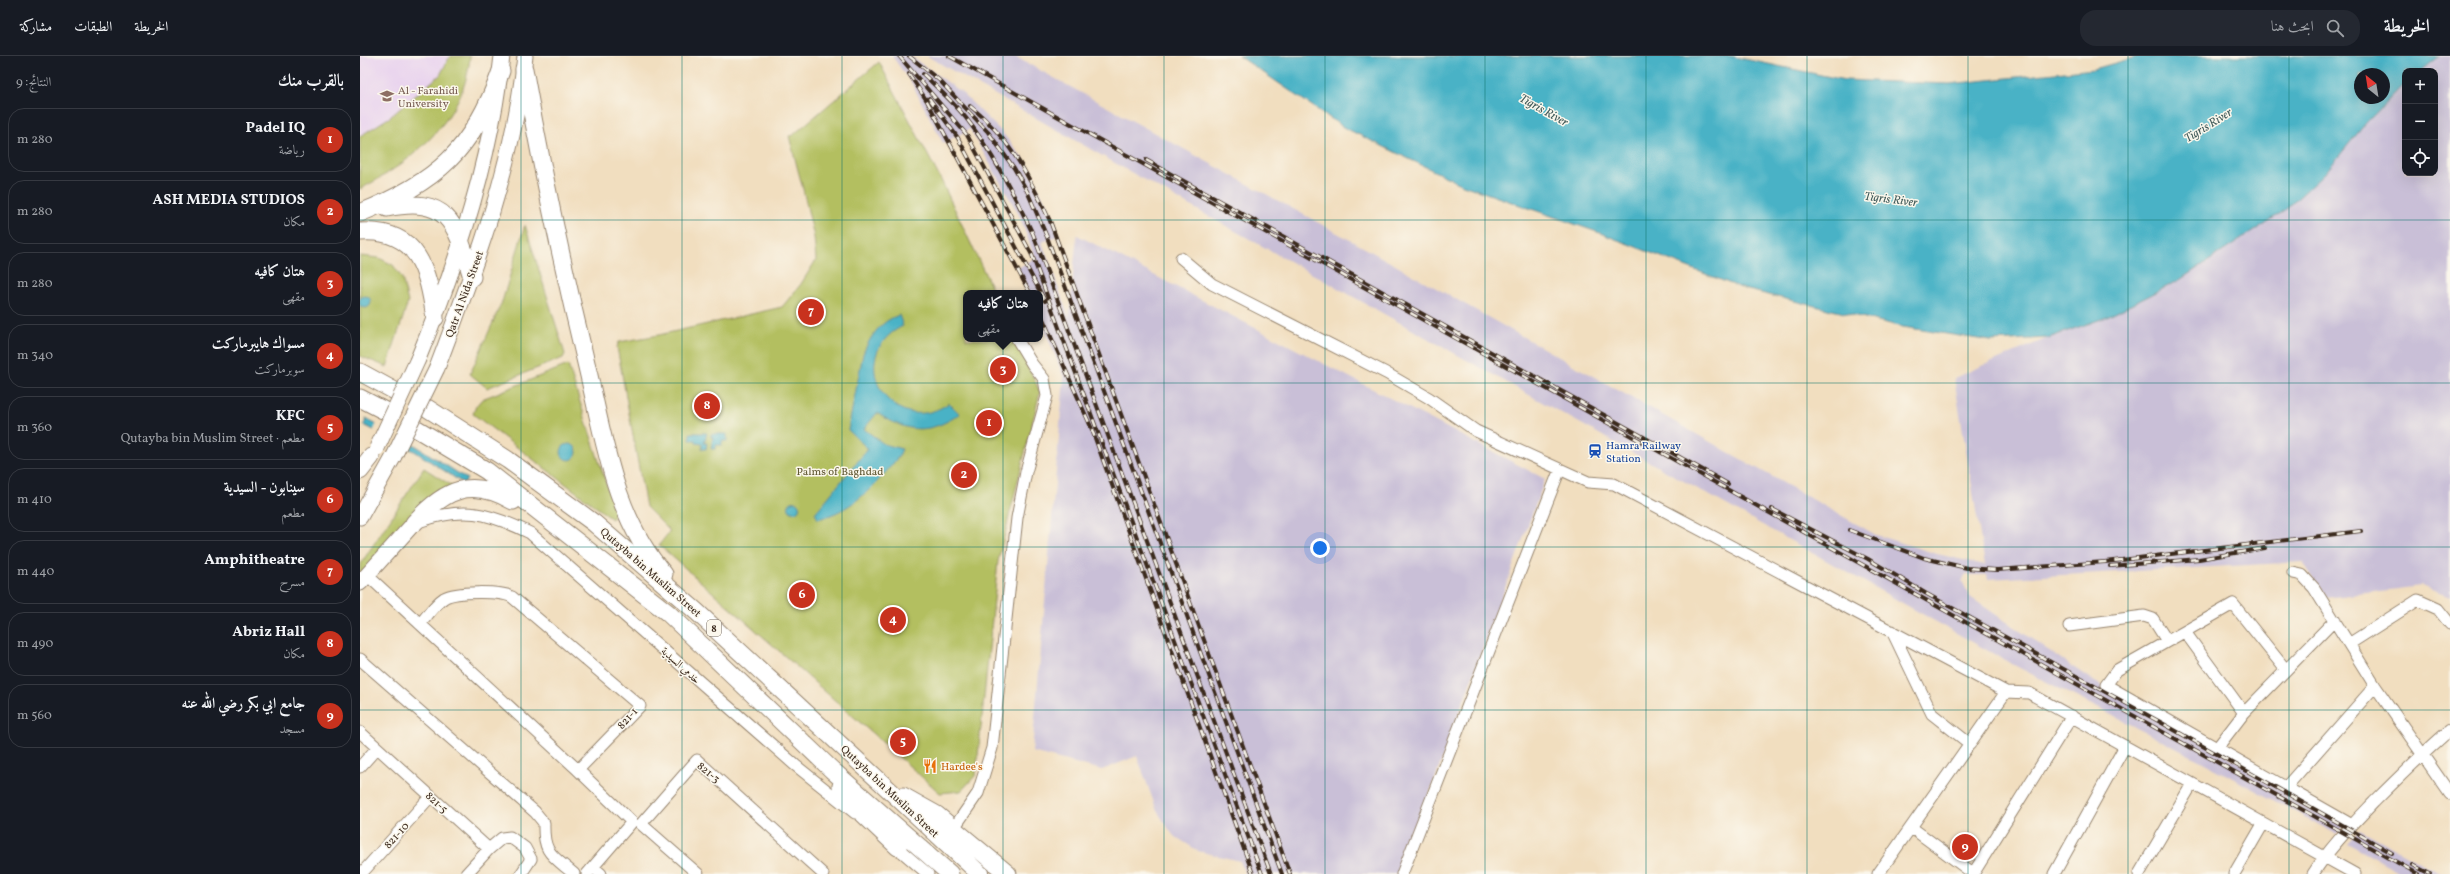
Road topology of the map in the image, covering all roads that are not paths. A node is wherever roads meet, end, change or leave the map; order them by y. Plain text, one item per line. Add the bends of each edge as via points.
1 (524, 63) edge
2 (502, 64) edge
3 (361, 213) edge
4 (360, 232) edge
5 (461, 242) junction
6 (1181, 258) dead end
7 (472, 277) junction
8 (435, 318) junction
9 (1019, 342) edge
10 (362, 373) edge
11 (393, 390) tunnel mouth
12 (360, 398) edge
13 (427, 408) tunnel mouth
14 (383, 410) tunnel mouth
15 (417, 429) tunnel mouth
16 (374, 453) junction
17 (1560, 469) junction
18 (360, 471) edge
19 (360, 477) edge
20 (360, 517) edge
21 (414, 523) junction
22 (566, 533) junction
23 (2293, 573) dead end
24 (364, 579) edge
25 (697, 612) junction
26 (2335, 620) junction
27 (420, 624) junction
28 (2450, 624) edge
29 (2069, 626) dead end
30 (1892, 631) junction
31 (2185, 632) junction
32 (2167, 641) junction
33 (2349, 644) junction
34 (360, 659) edge
35 (2286, 670) junction
36 (2375, 686) junction
37 (2006, 692) junction
38 (2244, 713) junction
39 (2072, 716) junction
40 (2450, 730) edge
41 (360, 732) edge
42 (1970, 744) junction
43 (2125, 746) junction
44 (378, 748) junction
45 (2217, 748) junction
46 (2422, 754) junction
47 (360, 767) edge
48 (578, 770) junction
49 (832, 770) junction
50 (2192, 784) junction
51 (2286, 787) junction
52 (891, 793) junction
53 (2450, 794) edge
54 (431, 796) junction
55 (2263, 824) junction
56 (2352, 824) junction
57 (954, 828) junction
58 (1912, 828) junction
59 (898, 847) junction
60 (489, 849) junction
61 (547, 851) junction
62 (531, 855) junction
63 (2324, 856) junction
64 (594, 872) edge
65 (361, 874) edge
66 (466, 874) edge
67 (521, 874) edge
68 (574, 874) edge
69 (698, 874) edge
70 (823, 874) edge
71 (928, 874) edge
72 (950, 874) edge
73 (980, 874) edge
74 (1008, 874) edge
75 (1402, 874) edge
76 (1878, 874) edge
77 (1974, 874) edge
78 (2054, 874) edge
79 (2139, 874) edge
80 (2234, 874) edge
81 (2313, 874) edge
82 (2355, 874) edge

1 - 7 main road, Qatr Al Nida Street via 504,164
1 - 25 highway via 555,233 617,489 641,543 653,562
2 - 3 highway via 483,116 449,162 408,192
2 - 5 main road, Qatr Al Nida Street via 484,157
3 - 5 highway via 399,205 420,204 433,207 445,215
4 - 8 highway via 376,231 394,236 411,247 424,266
5 - 7 highway
5 - 8 main road, Qatr Al Nida Street
6 - 17 street via 1212,284 1386,373 1429,398 1476,431
7 - 20 main road, Qatr Al Nida Street, bridge via 437,368 394,456
8 - 16 main road, Qatr Al Nida Street, bridge
9 - 57 street via 1044,379 1048,396 1026,472 1017,518 992,748 978,793
10 - 11 highway
12 - 14 highway
13 - 25 highway, Qutayba bin Muslim Street / 8 via 508,460 594,523
15 - 22 highway, Qutayba bin Muslim Street / 8 via 487,471
16 - 18 highway
16 - 19 main road, Qatr Al Nida Street
17 - 30 street via 1588,482 1614,484
17 - 75 street
21 - 22 highway via 440,500 458,491 486,488
21 - 24 main road
21 - 59 street, خدمي السيدية via 445,513 468,512 498,519 530,533 795,765
22 - 49 highway, Qutayba bin Muslim Street / 8 via 668,613
23 - 26 street via 2302,575 2314,588
24 - 27 street
25 - 52 highway, Qutayba bin Muslim Street / 8
26 - 33 street
26 - 35 street
27 - 48 street
27 - 48 street, 821-1 via 444,598 453,595 504,593 512,597 640,706
28 - 33 street via 2438,609 2418,600
29 - 32 street via 2144,616 2153,619
30 - 37 street
30 - 42 street via 1932,714
31 - 32 street
31 - 35 street via 2235,605
31 - 38 street
32 - 45 street via 2117,670 2106,685
33 - 36 street
34 - 61 street via 535,812 544,823 543,840
35 - 38 street
36 - 46 street
36 - 51 street
37 - 39 street via 2029,692
37 - 42 street
38 - 45 street
39 - 43 street
39 - 77 street
40 - 46 street
41 - 44 street, 821-5
42 - 58 street
43 - 50 street
43 - 78 street
44 - 47 street
44 - 54 street, 821-5
45 - 51 street
46 - 53 street
46 - 56 street
48 - 64 street via 632,822
49 - 59 highway via 857,808
49 - 72 highway, Qutayba bin Muslim Street / 8
50 - 55 street
50 - 79 street
51 - 56 street
52 - 57 highway via 927,808
52 - 73 highway, Qutayba bin Muslim Street / 8
54 - 60 street, 821-5
54 - 65 street, 821-10
55 - 63 street
55 - 80 street
56 - 63 street
57 - 74 highway
58 - 76 street
58 - 77 street
59 - 71 street, خدمي السيدية
60 - 62 street via 502,838 510,837
60 - 66 street
61 - 62 street
61 - 68 street
62 - 67 street via 530,863
63 - 81 street
63 - 82 street
69 - 70 street, 821-3 via 640,824 697,760

